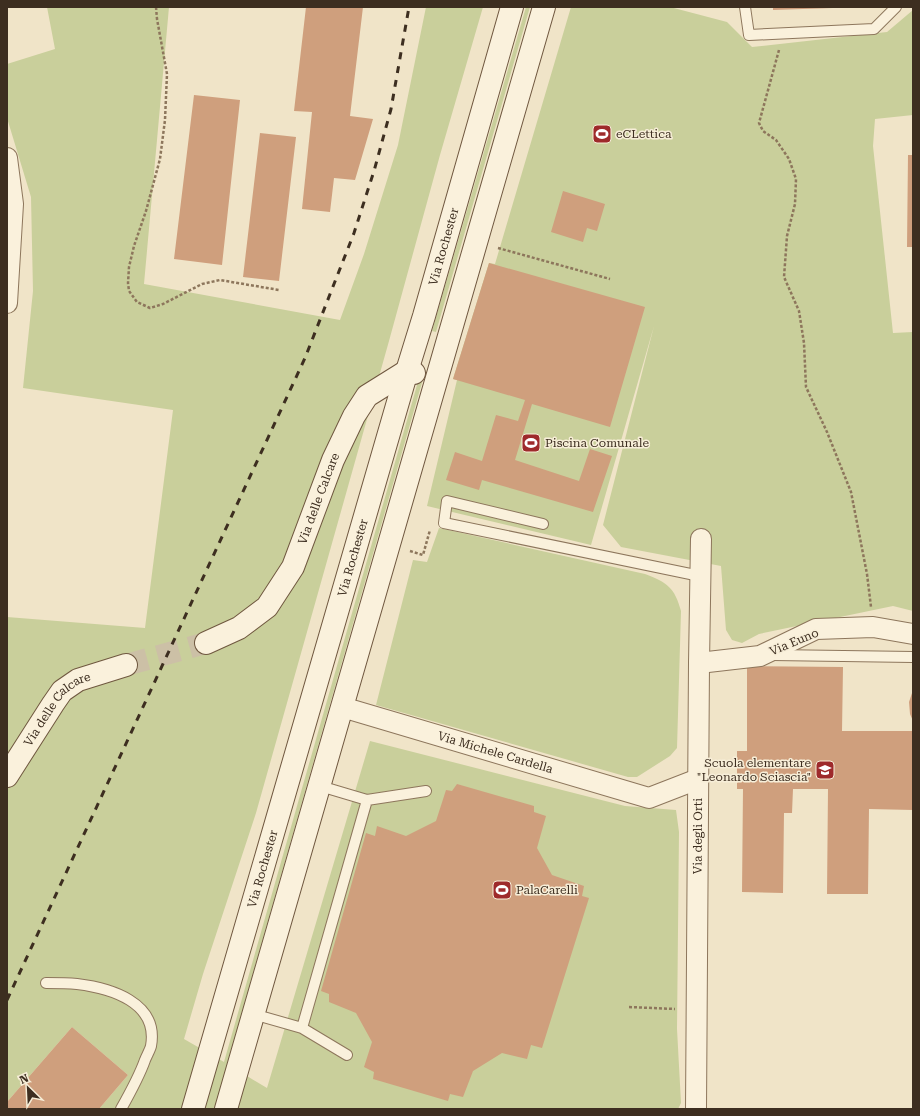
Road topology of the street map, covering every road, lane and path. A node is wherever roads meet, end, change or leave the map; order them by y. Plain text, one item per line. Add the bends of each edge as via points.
1 (156, 7) edge
2 (512, 7) edge
3 (544, 7) edge
4 (745, 7) edge
5 (896, 7) edge
6 (784, 33) junction
7 (7, 158) edge
8 (506, 250) dead end
9 (610, 278) dead end
10 (279, 290) dead end
11 (7, 303) edge
12 (406, 371) junction
13 (436, 380) junction
14 (444, 523) junction
15 (543, 524) dead end
16 (701, 539) dead end
17 (389, 544) junction
18 (700, 576) junction
19 (873, 627) junction
20 (913, 634) edge
21 (206, 643) tunnel mouth
22 (763, 655) junction
23 (913, 657) edge
24 (699, 663) junction
25 (126, 665) tunnel mouth
26 (342, 707) junction
27 (7, 776) edge
28 (698, 779) junction
29 (320, 786) junction
30 (426, 791) dead end
31 (367, 800) junction
32 (46, 983) dead end
33 (629, 1007) dead end
34 (696, 1010) junction
35 (253, 1014) junction
36 (302, 1028) junction
37 (347, 1055) dead end
38 (121, 1109) edge
39 (193, 1109) edge
40 (226, 1109) edge
41 (696, 1109) edge

1 - 10 path via 168,74 165,120 160,160 129,267 129,291 137,302 150,308 202,284 220,280
2 - 12 main road, Via Rochester
3 - 13 main road
4 - 6 lane via 749,35
5 - 6 lane via 874,29
6 - 19 path via 759,123 763,131 776,140 789,159 796,179 795,204 787,236 784,277 799,311 804,343 806,387 828,432 851,492 867,574
7 - 11 street via 13,204
8 - 9 path
12 - 13 main road
12 - 21 main road, Via delle Calcare via 367,396 354,416 333,460 294,567 266,607 239,628
12 - 39 main road, Via Rochester
13 - 17 main road
14 - 15 lane via 447,502
14 - 17 path via 432,520 423,555
14 - 18 lane
16 - 18 street, Via degli Orti
17 - 26 main road
18 - 24 street, Via degli Orti
19 - 20 street, Via Euno
19 - 22 street, Via Euno via 816,629
22 - 23 lane
22 - 24 street, Via Euno
24 - 28 street, Via degli Orti
25 - 27 main road, Via delle Calcare via 78,680 62,691
26 - 28 street, Via Michele Cardella via 648,798
26 - 29 main road
28 - 34 street, Via degli Orti
29 - 31 lane
29 - 35 main road
30 - 31 lane
31 - 36 lane
32 - 38 lane via 106,989 130,1000 144,1011 151,1028 151,1046 139,1077
33 - 34 path
34 - 41 street, Via degli Orti
35 - 36 lane
35 - 40 main road
36 - 37 lane

